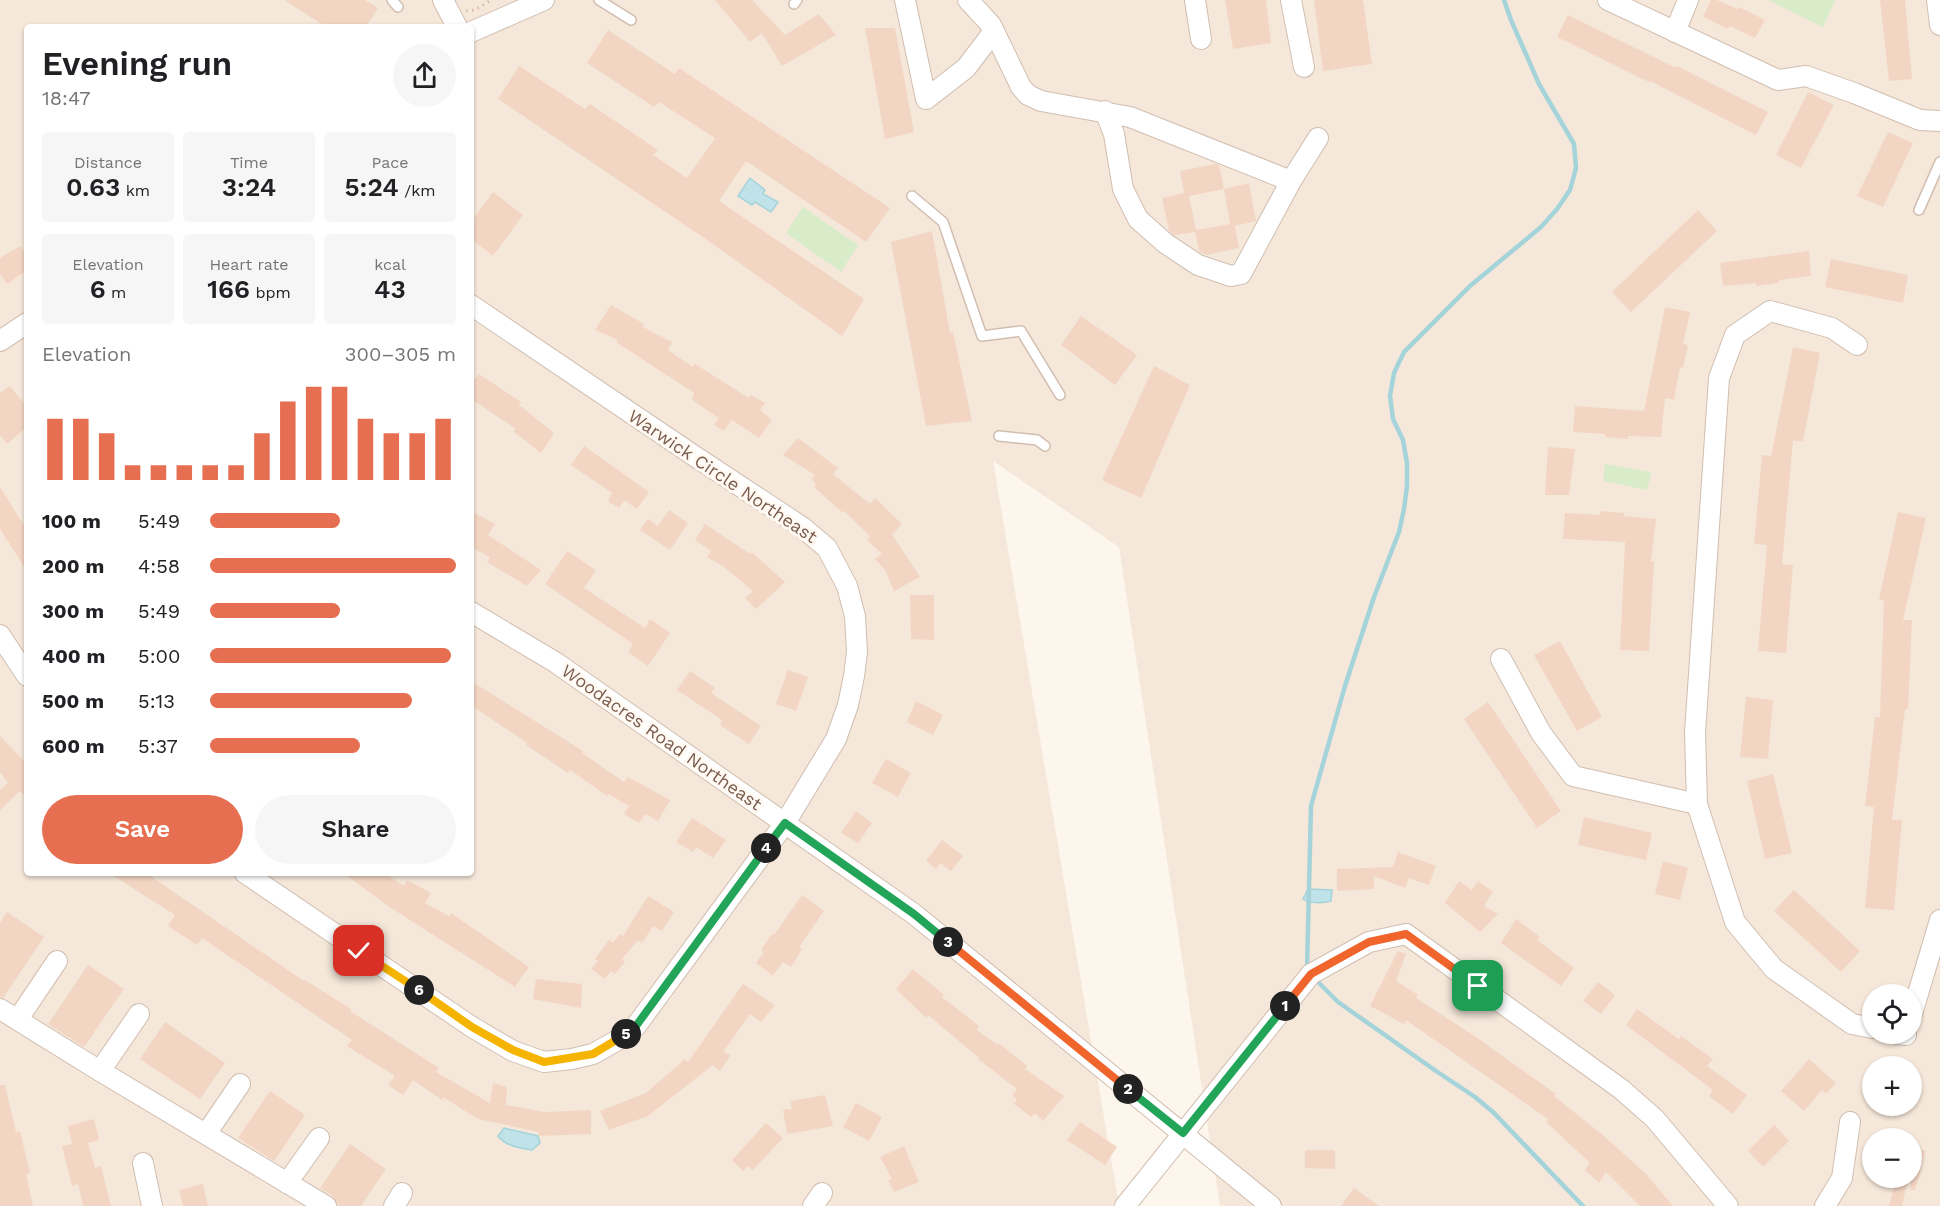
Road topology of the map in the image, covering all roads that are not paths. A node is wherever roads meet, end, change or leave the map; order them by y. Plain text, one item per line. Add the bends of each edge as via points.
1 (544, 0) edge
2 (599, 0) edge
3 (905, 0) edge
4 (968, 0) edge
5 (1195, 0) edge
6 (1291, 0) edge
7 (1608, 0) edge
8 (1688, 0) edge
9 (1937, 0) edge
10 (451, 2) edge
11 (631, 20) dead end
12 (456, 24) edge
13 (1940, 25) edge
14 (474, 31) edge
15 (994, 31) junction
16 (1675, 32) junction
17 (1201, 39) dead end
18 (1304, 67) dead end
19 (1105, 111) junction
20 (1940, 121) edge
21 (1318, 138) dead end
22 (1940, 162) edge
23 (1291, 181) junction
24 (912, 196) dead end
25 (1918, 210) dead end
26 (474, 307) edge
27 (24, 325) edge
28 (0, 341) edge
29 (1857, 345) dead end
30 (1060, 395) dead end
31 (999, 436) dead end
32 (1045, 446) dead end
33 (474, 614) edge
34 (0, 635) edge
35 (1500, 659) dead end
36 (24, 671) edge
37 (1697, 804) junction
38 (785, 823) junction
39 (249, 876) edge
40 (1940, 920) edge
41 (57, 960) dead end
42 (1921, 984) edge
43 (0, 1009) edge
44 (139, 1014) dead end
45 (18, 1019) junction
46 (1862, 1026) edge
47 (100, 1071) junction
48 (240, 1084) dead end
49 (1850, 1122) dead end
50 (1183, 1133) junction
51 (206, 1134) junction
52 (319, 1137) dead end
53 (143, 1163) dead end
54 (287, 1183) junction
55 (152, 1206) edge
56 (326, 1206) edge
57 (1125, 1206) edge
58 (1271, 1206) edge
59 (1728, 1206) edge
60 (1825, 1206) edge

1 - 14 street
2 - 11 lane
3 - 15 street via 926,99 966,68
4 - 15 street
5 - 17 street
6 - 18 street
7 - 16 street
8 - 16 street
9 - 13 street
10 - 12 street
15 - 19 street via 1028,95 1041,101
16 - 20 street via 1778,80 1806,76 1920,120
19 - 23 street via 1130,117
19 - 23 street via 1114,134 1124,189 1138,219 1198,265 1230,276 1241,274
21 - 23 street
22 - 25 lane
24 - 30 lane via 943,222 982,336 1021,331
26 - 38 street, Warwick Circle Northeast via 802,527 827,548 847,586 855,616 856,660 848,705 836,739
27 - 28 street
29 - 37 street via 1832,328 1770,311 1735,335 1719,378 1695,733
31 - 32 lane via 1037,440
33 - 38 street, Woodacres Road Northeast via 555,663
34 - 36 street
35 - 37 street via 1541,733 1573,776
37 - 46 street via 1735,921 1774,969 1852,1024
38 - 39 street, Warwick Circle Northeast via 636,1026 593,1054 544,1062 472,1027
38 - 50 street, Woodacres Road Northeast via 914,914
40 - 42 street
41 - 45 street
43 - 45 street
44 - 47 street
45 - 47 street
47 - 51 street
48 - 51 street
49 - 60 street via 1842,1178
50 - 57 street
50 - 58 street, Woodacres Road Northeast
50 - 59 street via 1311,974 1369,942 1406,934 1621,1089 1655,1119
51 - 54 street
52 - 54 street
53 - 55 street
54 - 56 street

